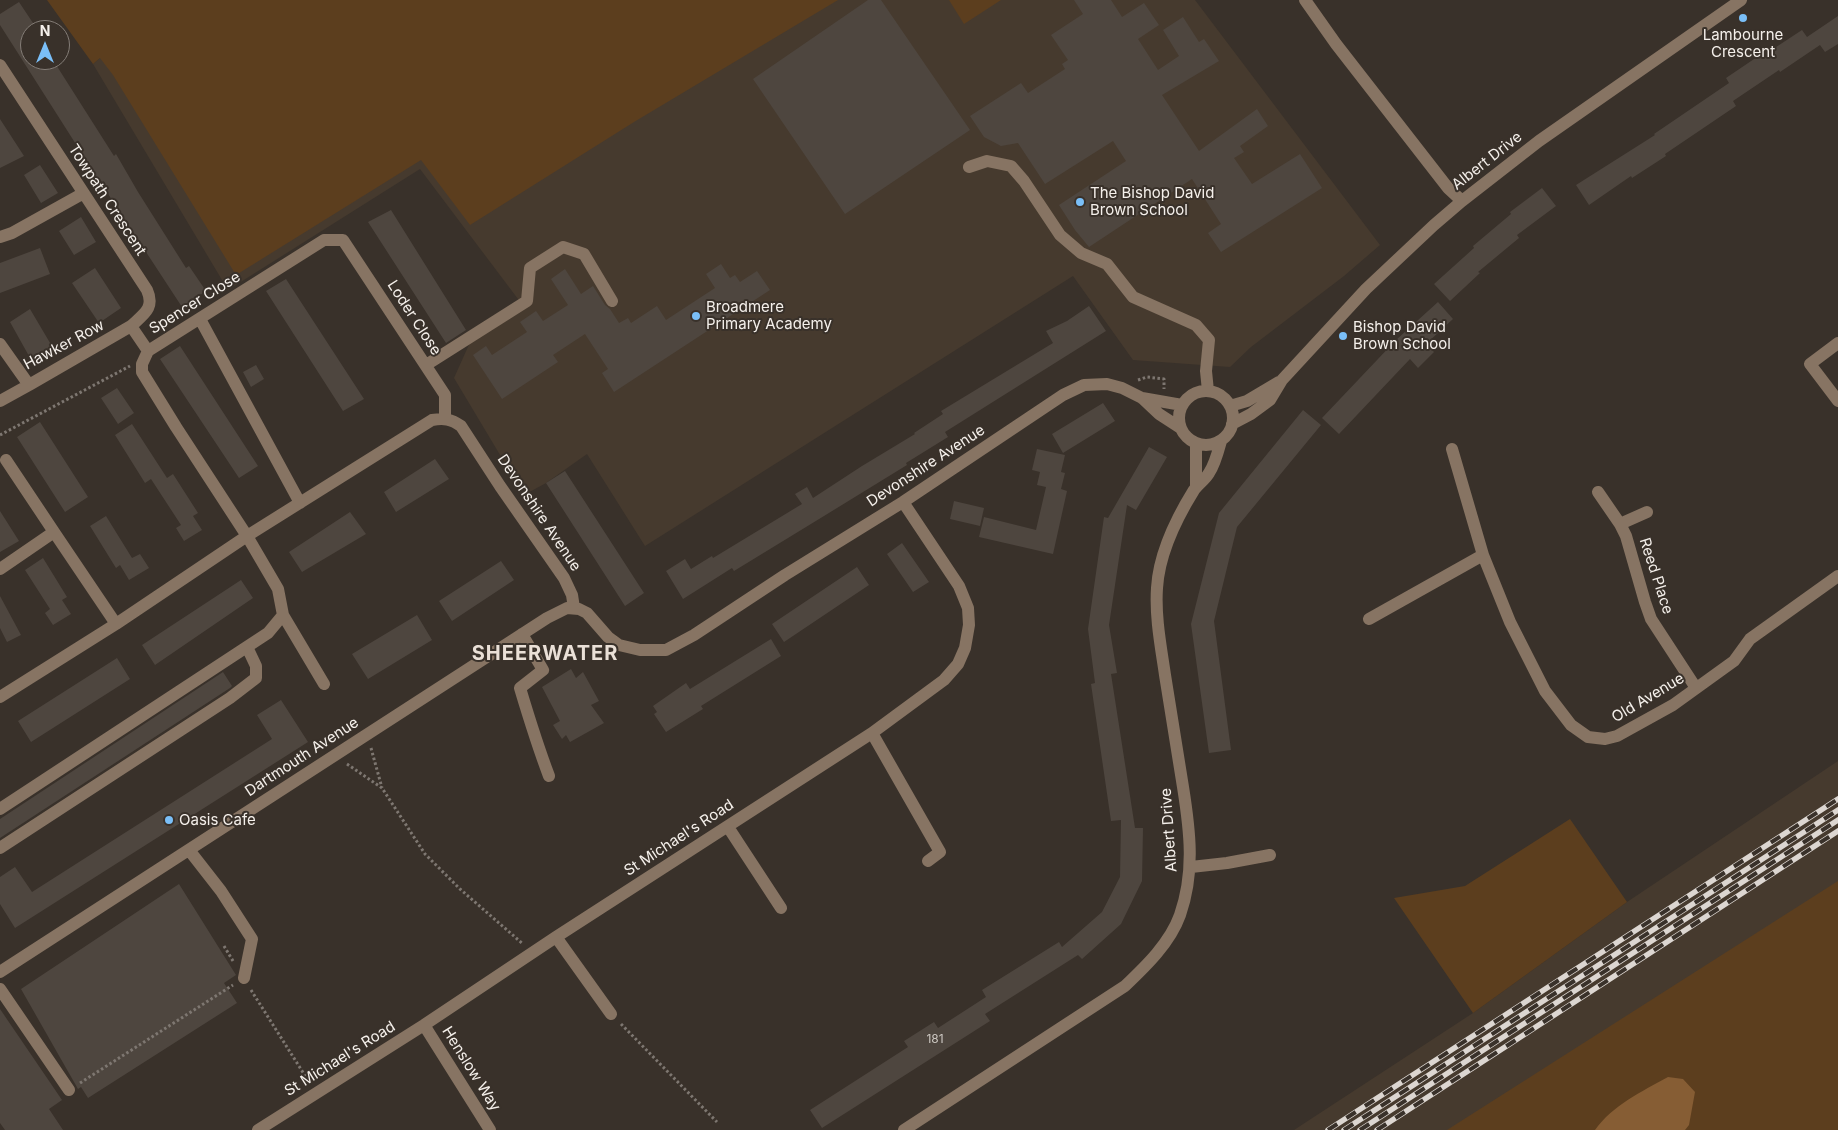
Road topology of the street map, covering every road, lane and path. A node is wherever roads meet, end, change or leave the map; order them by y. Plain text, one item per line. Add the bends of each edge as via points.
1 (1305, 0) edge
2 (1741, 0) edge
3 (0, 65) edge
4 (970, 167) dead end
5 (82, 194) junction
6 (1462, 201) junction
7 (0, 237) edge
8 (343, 240) joint
9 (612, 301) dead end
10 (200, 319) junction
11 (132, 326) junction
12 (1838, 343) edge
13 (0, 344) edge
14 (148, 351) junction
15 (142, 364) junction
16 (426, 365) junction
17 (1164, 379) dead end
18 (1282, 380) junction
19 (29, 385) junction
20 (1125, 389) junction
21 (1208, 391) junction
22 (1142, 398) junction
23 (0, 401) edge
24 (1838, 401) edge
25 (1182, 405) junction
26 (1230, 406) junction
27 (445, 418) junction
28 (1232, 424) junction
29 (1180, 426) junction
30 (0, 435) edge
31 (1221, 441) junction
32 (1196, 444) junction
33 (1452, 449) dead end
34 (6, 460) dead end
35 (1196, 487) junction
36 (1598, 492) dead end
37 (903, 502) junction
38 (300, 503) junction
39 (1647, 512) dead end
40 (1620, 524) junction
41 (54, 532) junction
42 (247, 536) junction
43 (1483, 555) junction
44 (0, 569) edge
45 (1838, 576) edge
46 (574, 608) junction
47 (283, 615) junction
48 (1369, 619) dead end
49 (116, 624) junction
50 (522, 634) junction
51 (247, 647) junction
52 (324, 684) dead end
53 (1696, 688) junction
54 (0, 697) edge
55 (374, 730) junction
56 (872, 734) junction
57 (334, 755) junction
58 (549, 776) dead end
59 (382, 788) junction
60 (0, 809) edge
61 (728, 827) junction
62 (0, 848) edge
63 (189, 850) junction
64 (1270, 855) dead end
65 (928, 860) dead end
66 (1191, 867) junction
67 (780, 908) dead end
68 (556, 937) junction
69 (224, 946) dead end
70 (532, 953) junction
71 (0, 972) edge
72 (244, 978) junction
73 (0, 989) edge
74 (611, 1014) joint
75 (424, 1025) junction
76 (69, 1090) joint
77 (316, 1093) junction
78 (716, 1122) dead end
79 (275, 1126) edge
80 (258, 1130) edge
81 (490, 1130) edge
82 (904, 1130) edge

1 - 6 street via 1448,188
2 - 6 street, Albert Drive via 1539,141
3 - 5 street, Towpath Crescent
4 - 21 street via 987,161 1011,166 1060,235 1081,252 1107,264 1133,297 1196,325 1209,340
5 - 7 street
5 - 11 street, Towpath Crescent via 151,299 148,311
6 - 18 street, Albert Drive via 1366,289
8 - 10 street, Spencer Close via 324,240
8 - 16 street, Loder Close
9 - 16 street via 584,254 563,247 530,268 527,301
10 - 14 street, Spencer Close
10 - 38 street
11 - 14 street
11 - 19 street, Hawker Row
12 - 24 street via 1810,364
13 - 19 street, Hawker Row
14 - 15 street, Spencer Close
15 - 30 path via 128,367
15 - 42 street via 145,377
16 - 27 street, Loder Close via 445,395
17 - 20 path via 1147,376
18 - 26 street, Albert Drive via 1247,401
18 - 28 street, Albert Drive via 1270,400
19 - 23 street
20 - 22 street, Devonshire Avenue
20 - 37 street, Devonshire Avenue via 1091,384 1063,395
21 - 25 street via 1197,392
21 - 26 street via 1225,399
22 - 25 street, Devonshire Avenue
22 - 29 street, Devonshire Avenue via 1159,414
25 - 29 street via 1178,419
26 - 28 street
27 - 38 street via 432,420
27 - 46 street, Devonshire Avenue via 461,426 564,578 572,594
28 - 31 street
29 - 32 street via 1186,437
31 - 32 street
31 - 35 street, Albert Drive via 1214,465
32 - 35 street, Albert Drive
33 - 43 street, Old Avenue
34 - 41 street
35 - 66 street, Albert Drive via 1176,522 1166,548 1157,590 1161,646 1185,801
36 - 40 street, Reed Place
37 - 46 street, Devonshire Avenue via 694,636 666,650 640,650 619,645 587,613
37 - 56 street, St Michael's Road via 964,595 969,616 968,635 958,664 944,680
38 - 42 street
39 - 40 street, Reed Place
40 - 53 street, Reed Place via 1644,602
41 - 44 street
41 - 49 street
42 - 47 street via 278,589
42 - 49 street
43 - 48 street
43 - 53 street, Old Avenue via 1510,622 1546,691 1582,735 1599,738 1617,736 1673,705
45 - 53 street, Old Avenue via 1750,639 1734,661
46 - 50 street, Dartmouth Avenue via 556,613
47 - 51 street via 268,633
47 - 52 street
49 - 54 street
50 - 55 street, Dartmouth Avenue
50 - 58 street via 543,670 520,688
51 - 60 street
51 - 62 street via 256,666 256,678
55 - 57 street, Dartmouth Avenue
55 - 59 path via 381,740 371,747
56 - 61 street, St Michael's Road
56 - 65 street via 940,852
57 - 59 path
57 - 63 street, Dartmouth Avenue
59 - 70 path via 425,854
61 - 67 street
61 - 68 street, St Michael's Road
63 - 71 street, Dartmouth Avenue
63 - 72 street via 252,939
64 - 66 street
66 - 82 street, Albert Drive via 1180,916 1169,936 1125,986
68 - 70 street, St Michael's Road
68 - 74 street
69 - 72 path
70 - 75 street, St Michael's Road
72 - 76 path
72 - 77 path
73 - 76 street
74 - 78 path
75 - 77 street, St Michael's Road
75 - 81 street, Henslow Way
77 - 79 street, St Michael's Road
79 - 80 street, St Michael's Road

